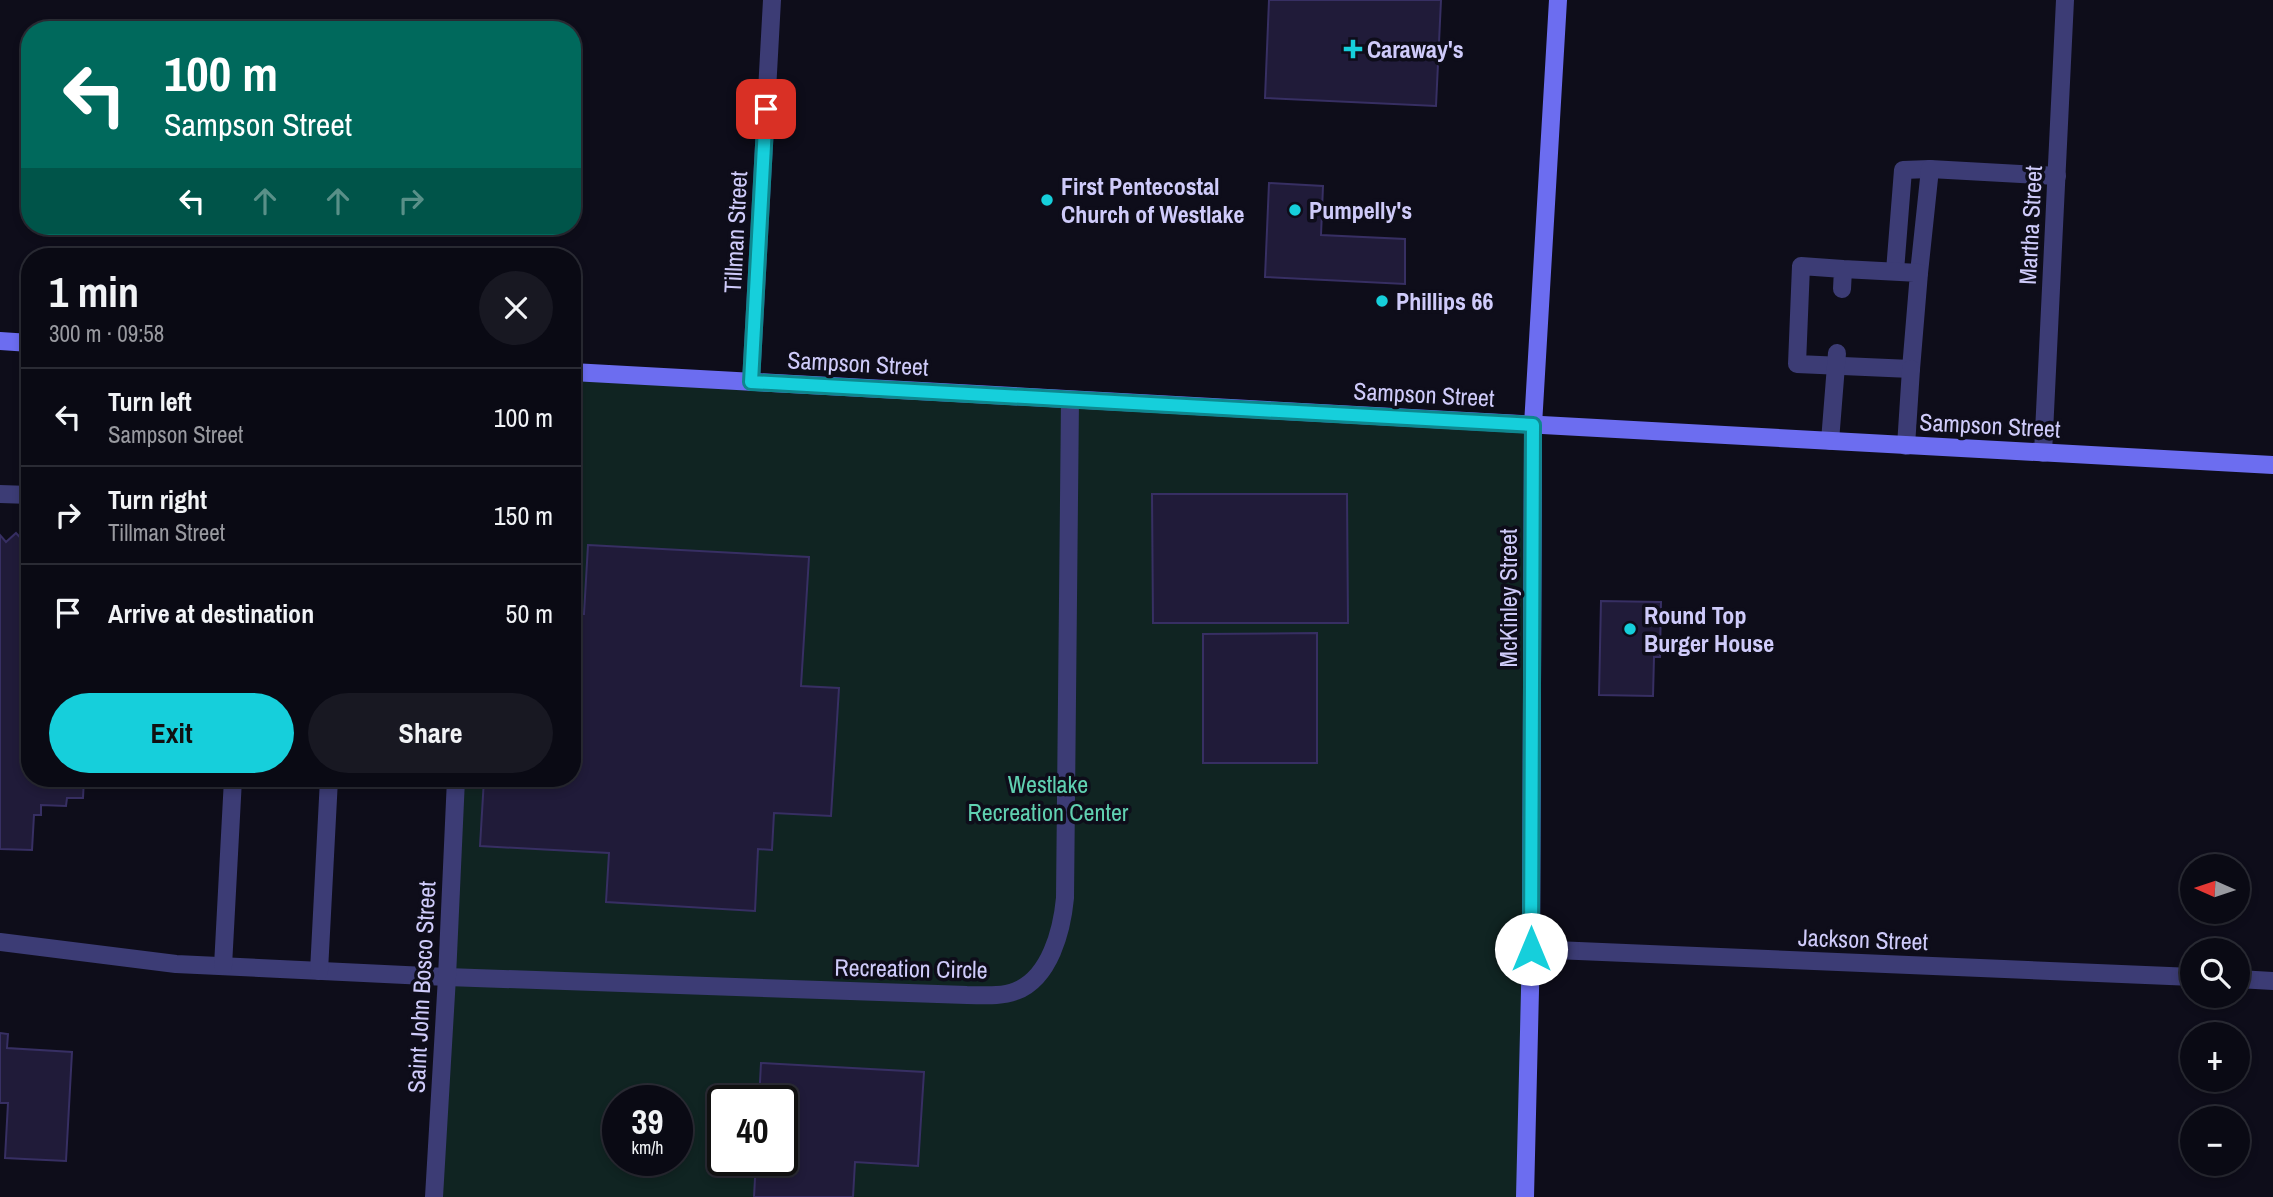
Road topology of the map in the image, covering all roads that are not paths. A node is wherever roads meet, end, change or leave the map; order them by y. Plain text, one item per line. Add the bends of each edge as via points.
1 (772, 0) edge
2 (1558, 0) edge
3 (2065, 0) edge
4 (1930, 169) junction
5 (2057, 176) junction
6 (1843, 269) junction
7 (1895, 271) junction
8 (1919, 273) junction
9 (1842, 289) dead end
10 (0, 341) edge
11 (21, 342) edge
12 (1836, 360) junction
13 (1911, 369) junction
14 (581, 373) edge
15 (751, 382) junction
16 (1070, 400) junction
17 (1533, 425) junction
18 (1830, 441) junction
19 (1906, 446) junction
20 (2043, 453) junction
21 (2273, 466) edge
22 (0, 494) edge
23 (21, 495) edge
24 (233, 787) edge
25 (328, 787) edge
26 (456, 787) edge
27 (0, 942) edge
28 (1531, 949) junction
29 (223, 966) junction
30 (319, 971) junction
31 (2180, 976) edge
32 (447, 977) junction
33 (2250, 980) edge
34 (2273, 981) edge
35 (434, 1197) edge
36 (1525, 1197) edge

1 - 15 street, Tillman Street
2 - 17 main road, McKinley Street
3 - 5 street, Martha Street
4 - 5 street
4 - 7 street via 1903,170
4 - 8 street
5 - 20 street, Martha Street
6 - 7 street
6 - 9 street
6 - 12 street via 1801,266 1797,365
7 - 8 street
8 - 13 street
10 - 11 main road
12 - 13 street
12 - 18 street
13 - 19 street
14 - 15 main road, Sampson Street
15 - 16 main road, Sampson Street
16 - 17 main road, Sampson Street
16 - 32 street, Recreation Circle via 1065,898 1056,942 1028,985 992,995
17 - 18 main road, Sampson Street
17 - 28 main road, McKinley Street
18 - 19 main road, Sampson Street
19 - 20 main road, Sampson Street
20 - 21 main road, Sampson Street
22 - 23 street
24 - 29 street
25 - 30 street
26 - 32 street, Saint John Bosco Street
27 - 29 street, Recreation Circle
28 - 31 street, Jackson Street
28 - 36 main road, McKinley Street
29 - 30 street, Recreation Circle
30 - 32 street, Recreation Circle
32 - 35 street, Saint John Bosco Street
33 - 34 street

